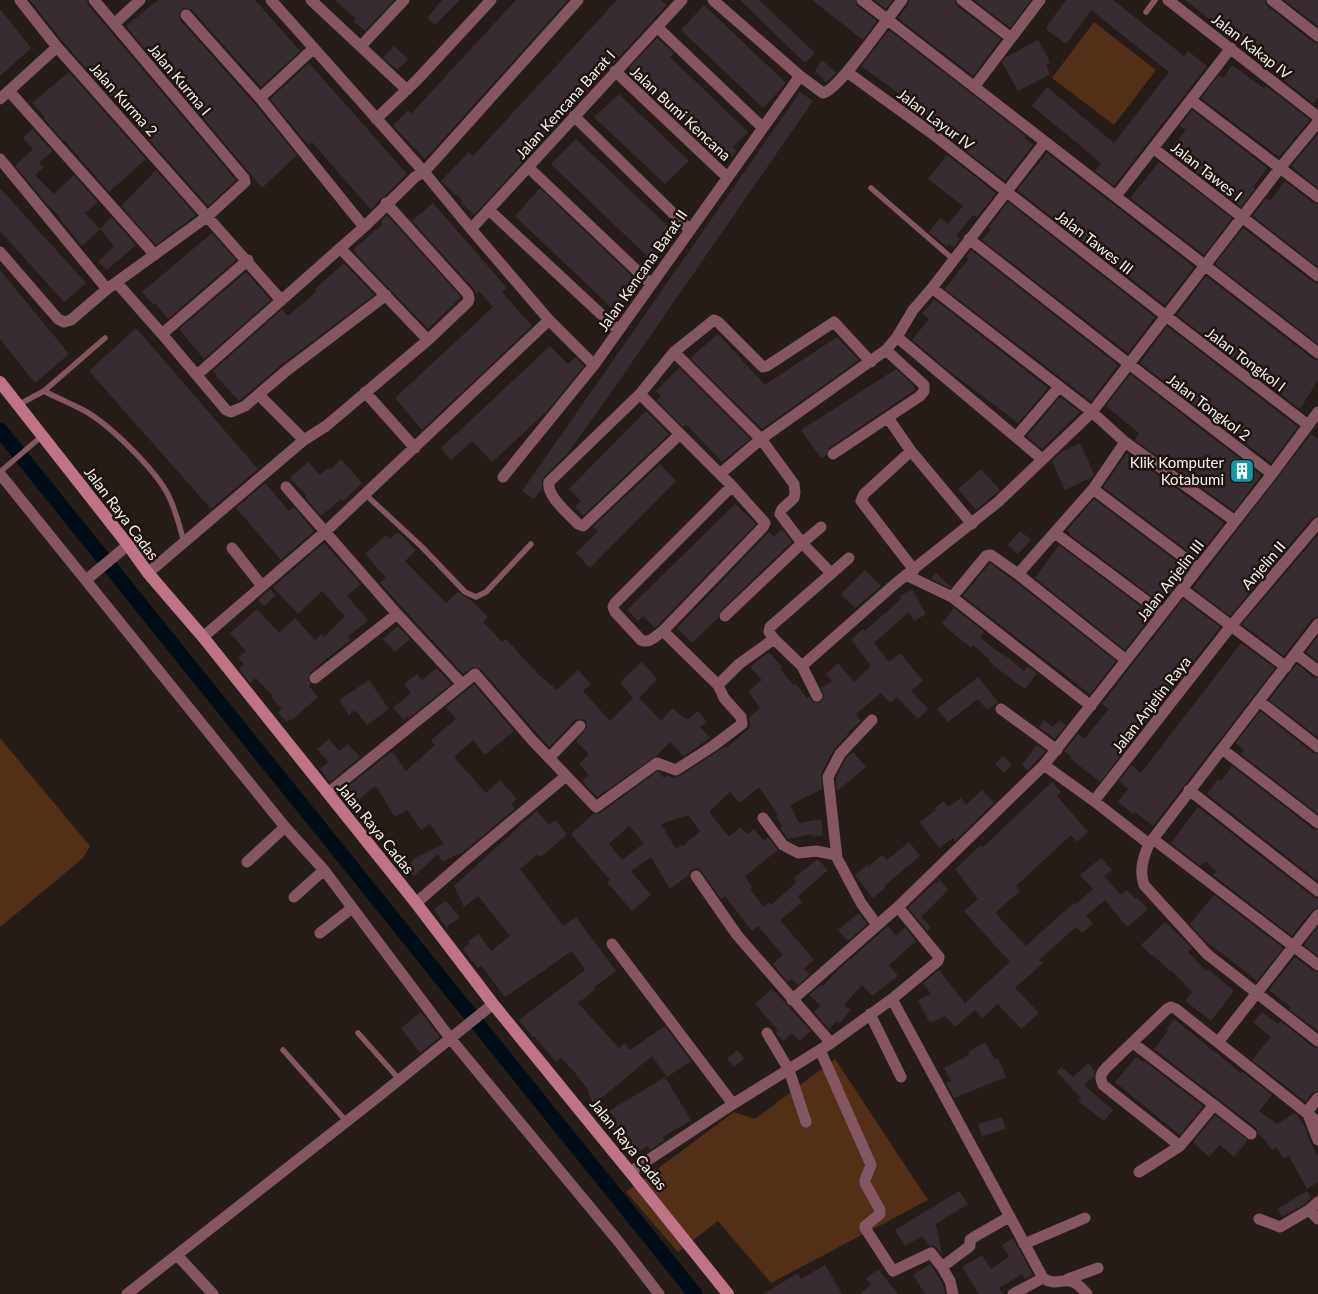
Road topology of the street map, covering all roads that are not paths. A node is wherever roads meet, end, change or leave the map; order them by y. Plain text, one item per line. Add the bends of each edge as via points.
1 (94, 0) edge
2 (140, 0) edge
3 (271, 0) edge
4 (404, 0) edge
5 (491, 0) edge
6 (578, 0) edge
7 (682, 0) edge
8 (713, 0) edge
9 (862, 0) edge
10 (902, 0) edge
11 (962, 0) edge
12 (1040, 0) edge
13 (1155, 0) edge
14 (1168, 0) edge
15 (1272, 0) edge
16 (23, 1) edge
17 (314, 1) edge
18 (1146, 12) dead end
19 (186, 15) dead end
20 (887, 20) junction
21 (114, 24) junction
22 (657, 26) junction
23 (1318, 36) edge
24 (1011, 38) junction
25 (361, 46) junction
26 (57, 47) junction
27 (314, 48) junction
28 (1231, 48) junction
29 (614, 71) junction
30 (847, 72) junction
31 (800, 76) junction
32 (974, 87) junction
33 (407, 90) junction
34 (9, 91) junction
35 (260, 98) junction
36 (0, 99) edge
37 (1191, 100) junction
38 (574, 116) junction
39 (1318, 117) edge
40 (376, 119) junction
41 (1318, 122) edge
42 (762, 128) junction
43 (1045, 142) junction
44 (1153, 148) junction
45 (0, 159) edge
46 (528, 167) junction
47 (1280, 168) junction
48 (424, 172) junction
49 (727, 176) junction
50 (871, 188) dead end
51 (1007, 190) junction
52 (1116, 196) junction
53 (1318, 197) edge
54 (386, 203) junction
55 (489, 210) junction
56 (208, 216) junction
57 (1242, 217) junction
58 (364, 226) junction
59 (471, 229) junction
60 (690, 230) junction
61 (969, 239) junction
62 (340, 248) junction
63 (0, 252) edge
64 (155, 255) junction
65 (248, 260) junction
66 (954, 260) junction
67 (1205, 266) junction
68 (1318, 276) edge
69 (651, 284) junction
70 (112, 286) junction
71 (932, 288) junction
72 (386, 295) junction
73 (281, 300) junction
74 (1166, 316) junction
75 (550, 320) junction
76 (618, 330) junction
77 (162, 334) junction
78 (897, 337) junction
79 (105, 338) dead end
80 (428, 340) junction
81 (886, 350) junction
82 (674, 352) junction
83 (1318, 353) edge
84 (872, 362) junction
85 (1128, 364) junction
86 (594, 365) junction
87 (197, 375) junction
88 (0, 382) edge
89 (1060, 387) junction
90 (44, 391) junction
91 (365, 392) junction
92 (640, 394) junction
93 (259, 395) junction
94 (18, 405) junction
95 (1092, 412) junction
96 (1318, 412) edge
97 (888, 418) junction
98 (1308, 425) junction
99 (679, 434) junction
100 (1016, 437) junction
101 (39, 439) junction
102 (761, 439) junction
103 (304, 440) junction
104 (1125, 442) junction
105 (415, 448) junction
106 (911, 451) junction
107 (833, 454) dead end
108 (1042, 459) junction
109 (2, 471) edge
110 (720, 474) junction
111 (1272, 474) junction
112 (503, 477) dead end
113 (732, 486) junction
114 (286, 487) dead end
115 (1093, 489) junction
116 (365, 494) junction
117 (1234, 521) junction
118 (1318, 523) edge
119 (972, 524) junction
120 (821, 527) dead end
121 (325, 532) junction
122 (1055, 533) junction
123 (184, 542) junction
124 (802, 543) junction
125 (531, 544) dead end
126 (232, 548) dead end
127 (124, 549) junction
128 (849, 558) dead end
129 (1198, 568) junction
130 (148, 573) junction
131 (831, 573) junction
132 (910, 573) junction
133 (1018, 574) junction
134 (87, 578) junction
135 (262, 586) junction
136 (1182, 589) junction
137 (952, 598) junction
138 (397, 614) junction
139 (1162, 614) junction
140 (725, 616) dead end
141 (1318, 624) edge
142 (1231, 626) junction
143 (663, 631) junction
144 (203, 637) junction
145 (774, 639) junction
146 (1296, 654) junction
147 (1126, 660) junction
148 (802, 666) junction
149 (1286, 667) junction
150 (1318, 671) edge
151 (315, 678) dead end
152 (462, 684) junction
153 (718, 685) junction
154 (817, 696) dead end
155 (1259, 701) junction
156 (1091, 706) junction
157 (1000, 708) dead end
158 (872, 720) dead end
159 (580, 726) dead end
160 (1318, 747) edge
161 (1222, 749) junction
162 (1057, 750) junction
163 (549, 758) junction
164 (1044, 765) junction
165 (566, 776) junction
166 (1189, 790) junction
167 (328, 793) junction
168 (1094, 801) junction
169 (763, 818) dead end
170 (1318, 823) edge
171 (285, 827) junction
172 (1151, 842) junction
173 (836, 854) junction
174 (247, 862) dead end
175 (324, 870) junction
176 (696, 876) dead end
177 (1318, 892) edge
178 (294, 896) dead end
179 (416, 903) junction
180 (898, 907) junction
181 (352, 908) junction
182 (1318, 915) edge
183 (877, 925) junction
184 (320, 933) dead end
185 (612, 944) dead end
186 (1294, 946) junction
187 (1318, 965) edge
188 (1256, 993) junction
189 (892, 999) junction
190 (792, 1000) junction
191 (491, 1005) junction
192 (870, 1014) junction
193 (358, 1033) dead end
194 (766, 1033) dead end
195 (452, 1036) junction
196 (1318, 1040) edge
197 (1219, 1041) junction
198 (830, 1043) junction
199 (1133, 1043) junction
200 (282, 1050) dead end
201 (820, 1050) junction
202 (789, 1070) junction
203 (901, 1077) dead end
204 (399, 1079) junction
205 (1318, 1098) edge
206 (733, 1104) junction
207 (1214, 1106) junction
208 (1307, 1112) junction
209 (347, 1122) junction
210 (806, 1122) dead end
211 (1318, 1122) edge
212 (1251, 1134) dead end
213 (1318, 1140) edge
214 (1180, 1146) junction
215 (630, 1172) junction
216 (1140, 1172) dead end
217 (1318, 1202) edge
218 (1309, 1210) junction
219 (1009, 1217) junction
220 (1085, 1218) dead end
221 (1259, 1219) dead end
222 (1318, 1219) edge
223 (1024, 1244) junction
224 (177, 1255) junction
225 (942, 1268) junction
226 (1098, 1268) dead end
227 (1042, 1278) junction
228 (1068, 1279) junction
229 (127, 1294) edge
230 (213, 1294) edge
231 (659, 1294) edge
232 (728, 1294) edge
233 (953, 1294) edge
234 (1013, 1294) edge
235 (1087, 1294) edge

1 - 21 street, Jalan Kurma I
2 - 21 street
3 - 27 street
4 - 25 street
5 - 33 street
6 - 48 street
7 - 22 street, Jalan Kencana Barat I
8 - 31 street
9 - 20 street
10 - 20 street
11 - 24 street
12 - 24 street
13 - 18 lane
14 - 28 street, Jalan Kakap IV
15 - 23 street
16 - 26 street, Jalan Kurma 2
17 - 25 street
19 - 35 street
20 - 30 street
20 - 32 street
21 - 56 street, Jalan Kurma I via 244,178 243,185
22 - 29 street, Jalan Kencana Barat I
22 - 42 street
24 - 32 street
25 - 33 street
26 - 34 street
26 - 56 street, Jalan Kurma 2
27 - 35 street
27 - 40 street
28 - 37 street
28 - 39 street, Jalan Kakap IV
29 - 38 street, Jalan Kencana Barat I
29 - 49 street, Jalan Bumi Kencana
30 - 31 street via 826,93
30 - 51 street, Jalan Layur IV
31 - 42 street, Jalan Kencana Barat II
32 - 43 street
33 - 40 street
34 - 36 street
34 - 64 street
35 - 58 street
37 - 44 street
37 - 47 street
38 - 46 street, Jalan Kencana Barat I
38 - 60 street
40 - 48 street
41 - 47 street
42 - 49 street, Jalan Kencana Barat II
43 - 51 street
43 - 52 street
44 - 52 street
44 - 57 street, Jalan Tawes I
45 - 70 street
46 - 55 street, Jalan Kencana Barat I
46 - 69 street
47 - 53 street
47 - 57 street
48 - 54 street
48 - 59 street
49 - 60 street, Jalan Kencana Barat II
50 - 66 lane
51 - 61 street
51 - 74 street, Jalan Tawes III
52 - 67 street
54 - 58 street
54 - 80 street via 468,294 468,302
55 - 59 street, Jalan Kencana Barat I
55 - 76 street
56 - 64 street
56 - 65 street, Jalan Kurma 2
57 - 67 street
57 - 68 street, Jalan Tawes I
58 - 62 street
59 - 75 street
60 - 69 street, Jalan Kencana Barat II
61 - 66 street
61 - 85 street, Jalan Tongkol 2
62 - 72 street
62 - 73 street
63 - 70 street via 64,322 71,320
64 - 70 street
65 - 73 street, Jalan Kurma 2
65 - 77 street
66 - 71 street
67 - 74 street
67 - 83 street
69 - 76 street, Jalan Kencana Barat II
70 - 77 street
71 - 78 street via 913,310
71 - 89 street
72 - 80 street
72 - 93 street
73 - 87 street
74 - 85 street
74 - 98 street, Jalan Tongkol I
75 - 86 street
75 - 105 street
76 - 86 street, Jalan Kencana Barat II
77 - 87 street
78 - 81 street
78 - 100 street
79 - 90 lane
80 - 91 street
81 - 84 street
81 - 97 street via 924,385 920,396
82 - 84 street via 714,320 763,367 834,322
82 - 92 street
82 - 102 street
84 - 102 street
85 - 95 street
85 - 111 street, Jalan Tongkol 2
86 - 112 street, Jalan Kencana Barat II
87 - 93 street via 231,412
88 - 94 street, Jalan Raya Cadas
89 - 95 street
89 - 100 street
90 - 94 lane
90 - 123 lane via 93,416 109,428 152,473 174,507
91 - 103 street via 326,426
91 - 105 street
92 - 99 street
92 - 99 street via 549,482 551,495 578,524 584,526
93 - 103 street
94 - 101 street, Jalan Raya Cadas
95 - 104 street
95 - 108 street
96 - 98 street, Jalan Anjelin III
97 - 106 street
97 - 107 street
98 - 111 street, Jalan Anjelin III
99 - 110 street
100 - 108 street
101 - 109 lane
101 - 127 street, Jalan Raya Cadas
102 - 110 street
102 - 124 street via 794,484 794,498 780,514
103 - 123 street
104 - 115 street
104 - 117 street
105 - 116 street
106 - 119 street
106 - 132 street via 864,494 861,501
108 - 119 street
109 - 134 street
110 - 113 street
111 - 117 street, Jalan Anjelin III
113 - 143 street via 762,518 763,527
113 - 143 street via 613,607 641,640 648,642
114 - 121 street
115 - 122 street
115 - 129 street
116 - 121 street
116 - 125 lane via 465,592 476,597 486,592
117 - 129 street, Jalan Anjelin III
118 - 142 street, Anjelin II
119 - 132 street
120 - 124 street
121 - 135 street
121 - 138 street
122 - 133 street
122 - 139 street
123 - 130 street
124 - 131 street
124 - 140 street
126 - 135 street
127 - 130 street, Jalan Raya Cadas
127 - 134 street
128 - 131 street
129 - 136 street, Jalan Anjelin III
130 - 144 street, Jalan Raya Cadas
131 - 145 street via 770,627 769,632
132 - 137 street
132 - 148 street
133 - 137 street via 989,554
133 - 147 street
134 - 171 street
135 - 144 street
136 - 139 street, Jalan Anjelin III
136 - 142 street
137 - 156 street
138 - 151 street
138 - 152 street
139 - 147 street, Jalan Anjelin III
141 - 146 street
142 - 149 street
142 - 168 street, Jalan Anjelin Raya
143 - 153 street
144 - 167 street, Jalan Raya Cadas
145 - 148 street
145 - 153 street via 739,664
146 - 149 street
146 - 150 street
147 - 156 street, Jalan Anjelin III
148 - 154 street
149 - 155 street
152 - 163 street via 475,674
152 - 167 street
153 - 165 street via 724,698 742,717 742,724 676,770 657,764 596,807
155 - 160 street
155 - 161 street
156 - 162 street, Jalan Anjelin III
157 - 162 street
158 - 173 street via 840,754 828,777
159 - 163 street
161 - 166 street
161 - 170 street
162 - 164 street, Jalan Anjelin III
163 - 165 street
164 - 168 street
164 - 180 street, Jalan Anjelin III
165 - 179 street
166 - 172 street
166 - 177 street
167 - 179 street, Jalan Raya Cadas
168 - 172 street
169 - 173 street via 783,845 798,852
171 - 174 street
171 - 175 street
172 - 186 street
172 - 188 street via 1141,868 1144,886 1208,954
173 - 183 street via 861,903
175 - 178 street
175 - 181 street
176 - 190 street via 737,935
179 - 191 street, Jalan Raya Cadas
180 - 183 street, Jalan Anjelin III
180 - 189 street via 939,957
181 - 184 street
181 - 195 street
182 - 186 street
183 - 190 street, Jalan Anjelin III
185 - 206 street
186 - 187 street
186 - 188 street
188 - 196 street
188 - 197 street
189 - 192 street
189 - 219 street
190 - 198 street
191 - 195 street
191 - 215 street, Jalan Raya Cadas
192 - 198 street
192 - 203 street
193 - 204 lane
194 - 202 street
195 - 204 street
195 - 231 street
197 - 199 street via 1171,1007
197 - 208 street
198 - 201 street
199 - 207 street
199 - 214 street via 1103,1071 1100,1080
200 - 209 lane
201 - 202 street
201 - 225 street via 872,1165 865,1183 880,1214 865,1228 893,1271 931,1253
202 - 206 street
202 - 210 street
204 - 209 street
205 - 208 street
206 - 215 street
207 - 212 street
207 - 214 street
208 - 211 street
208 - 213 street
209 - 224 street
214 - 216 street
215 - 232 street, Jalan Raya Cadas
217 - 218 street
218 - 221 street via 1280,1226
218 - 222 street
219 - 223 street
219 - 225 street via 970,1240 970,1246
220 - 223 street
223 - 227 street
224 - 229 street
224 - 230 street
225 - 233 street
226 - 228 street
227 - 228 street via 1051,1282
227 - 234 street
228 - 235 street via 1080,1285

